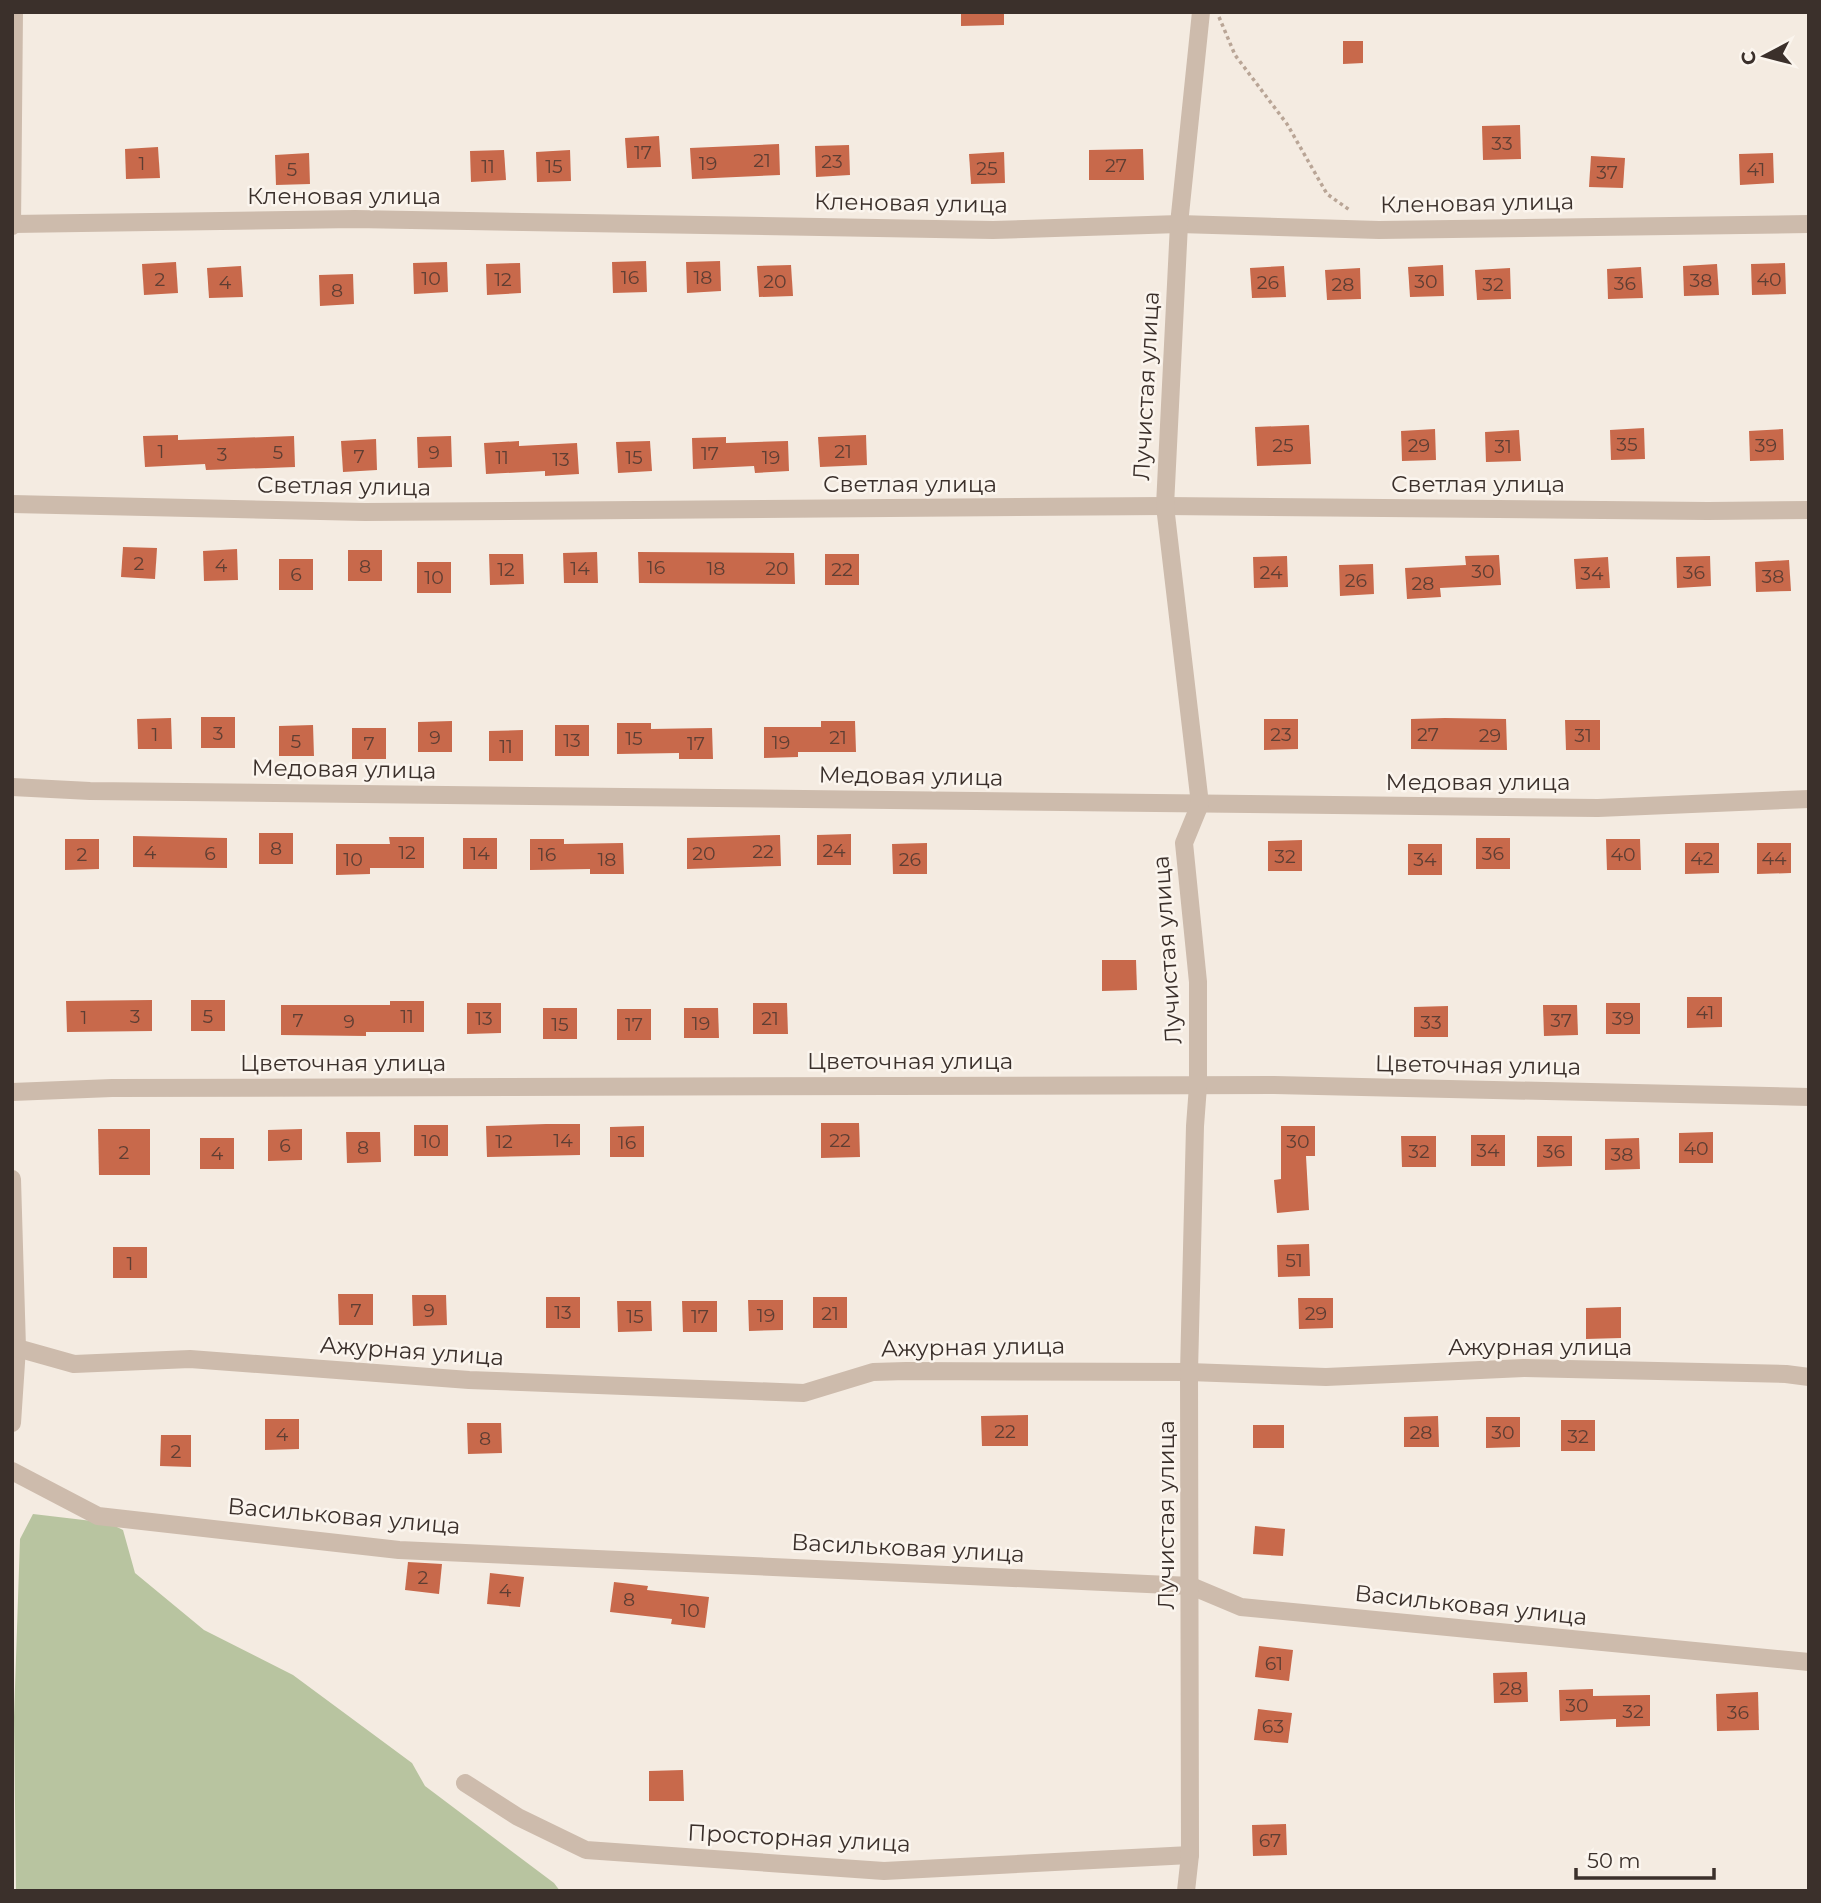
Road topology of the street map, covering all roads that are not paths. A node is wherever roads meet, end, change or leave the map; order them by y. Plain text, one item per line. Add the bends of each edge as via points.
1 (14, 12) edge
2 (1201, 12) edge
3 (1809, 223) edge
4 (1180, 224) junction
5 (12, 225) edge
6 (12, 504) edge
7 (1165, 506) junction
8 (1809, 510) edge
9 (12, 787) edge
10 (1809, 799) edge
11 (1200, 804) junction
12 (1198, 1086) junction
13 (12, 1092) edge
14 (1809, 1097) edge
15 (12, 1179) edge
16 (18, 1348) junction
17 (1189, 1372) junction
18 (1809, 1377) edge
19 (12, 1423) edge
20 (12, 1471) edge
21 (1191, 1586) junction
22 (1809, 1662) edge
23 (466, 1783) dead end
24 (1190, 1855) junction
25 (1186, 1891) edge

1 - 5 street
2 - 4 street, Лучистая улица
3 - 4 street, Кленовая улица via 1379,230
4 - 5 street, Кленовая улица via 993,230 355,219
4 - 7 street, Лучистая улица
6 - 7 street, Светлая улица via 365,512
7 - 8 street, Светлая улица
7 - 11 street, Лучистая улица
9 - 11 street, Медовая улица
10 - 11 street, Медовая улица via 1598,808
11 - 12 street, Лучистая улица via 1184,843 1198,982
12 - 13 street, Цветочная улица
12 - 14 street, Цветочная улица
12 - 17 street, Лучистая улица
15 - 16 street
16 - 17 street, Ажурная улица via 74,1364 190,1359 469,1380 804,1393 873,1372
16 - 19 street
17 - 18 street, Ажурная улица via 1326,1377 1524,1368
17 - 21 street, Лучистая улица
20 - 21 street, Васильковая улица via 98,1516 399,1550
21 - 22 street, Васильковая улица via 1241,1607
21 - 24 street, Лучистая улица
23 - 24 street, Просторная улица via 517,1817 586,1850 884,1871
24 - 25 street, Лучистая улица

